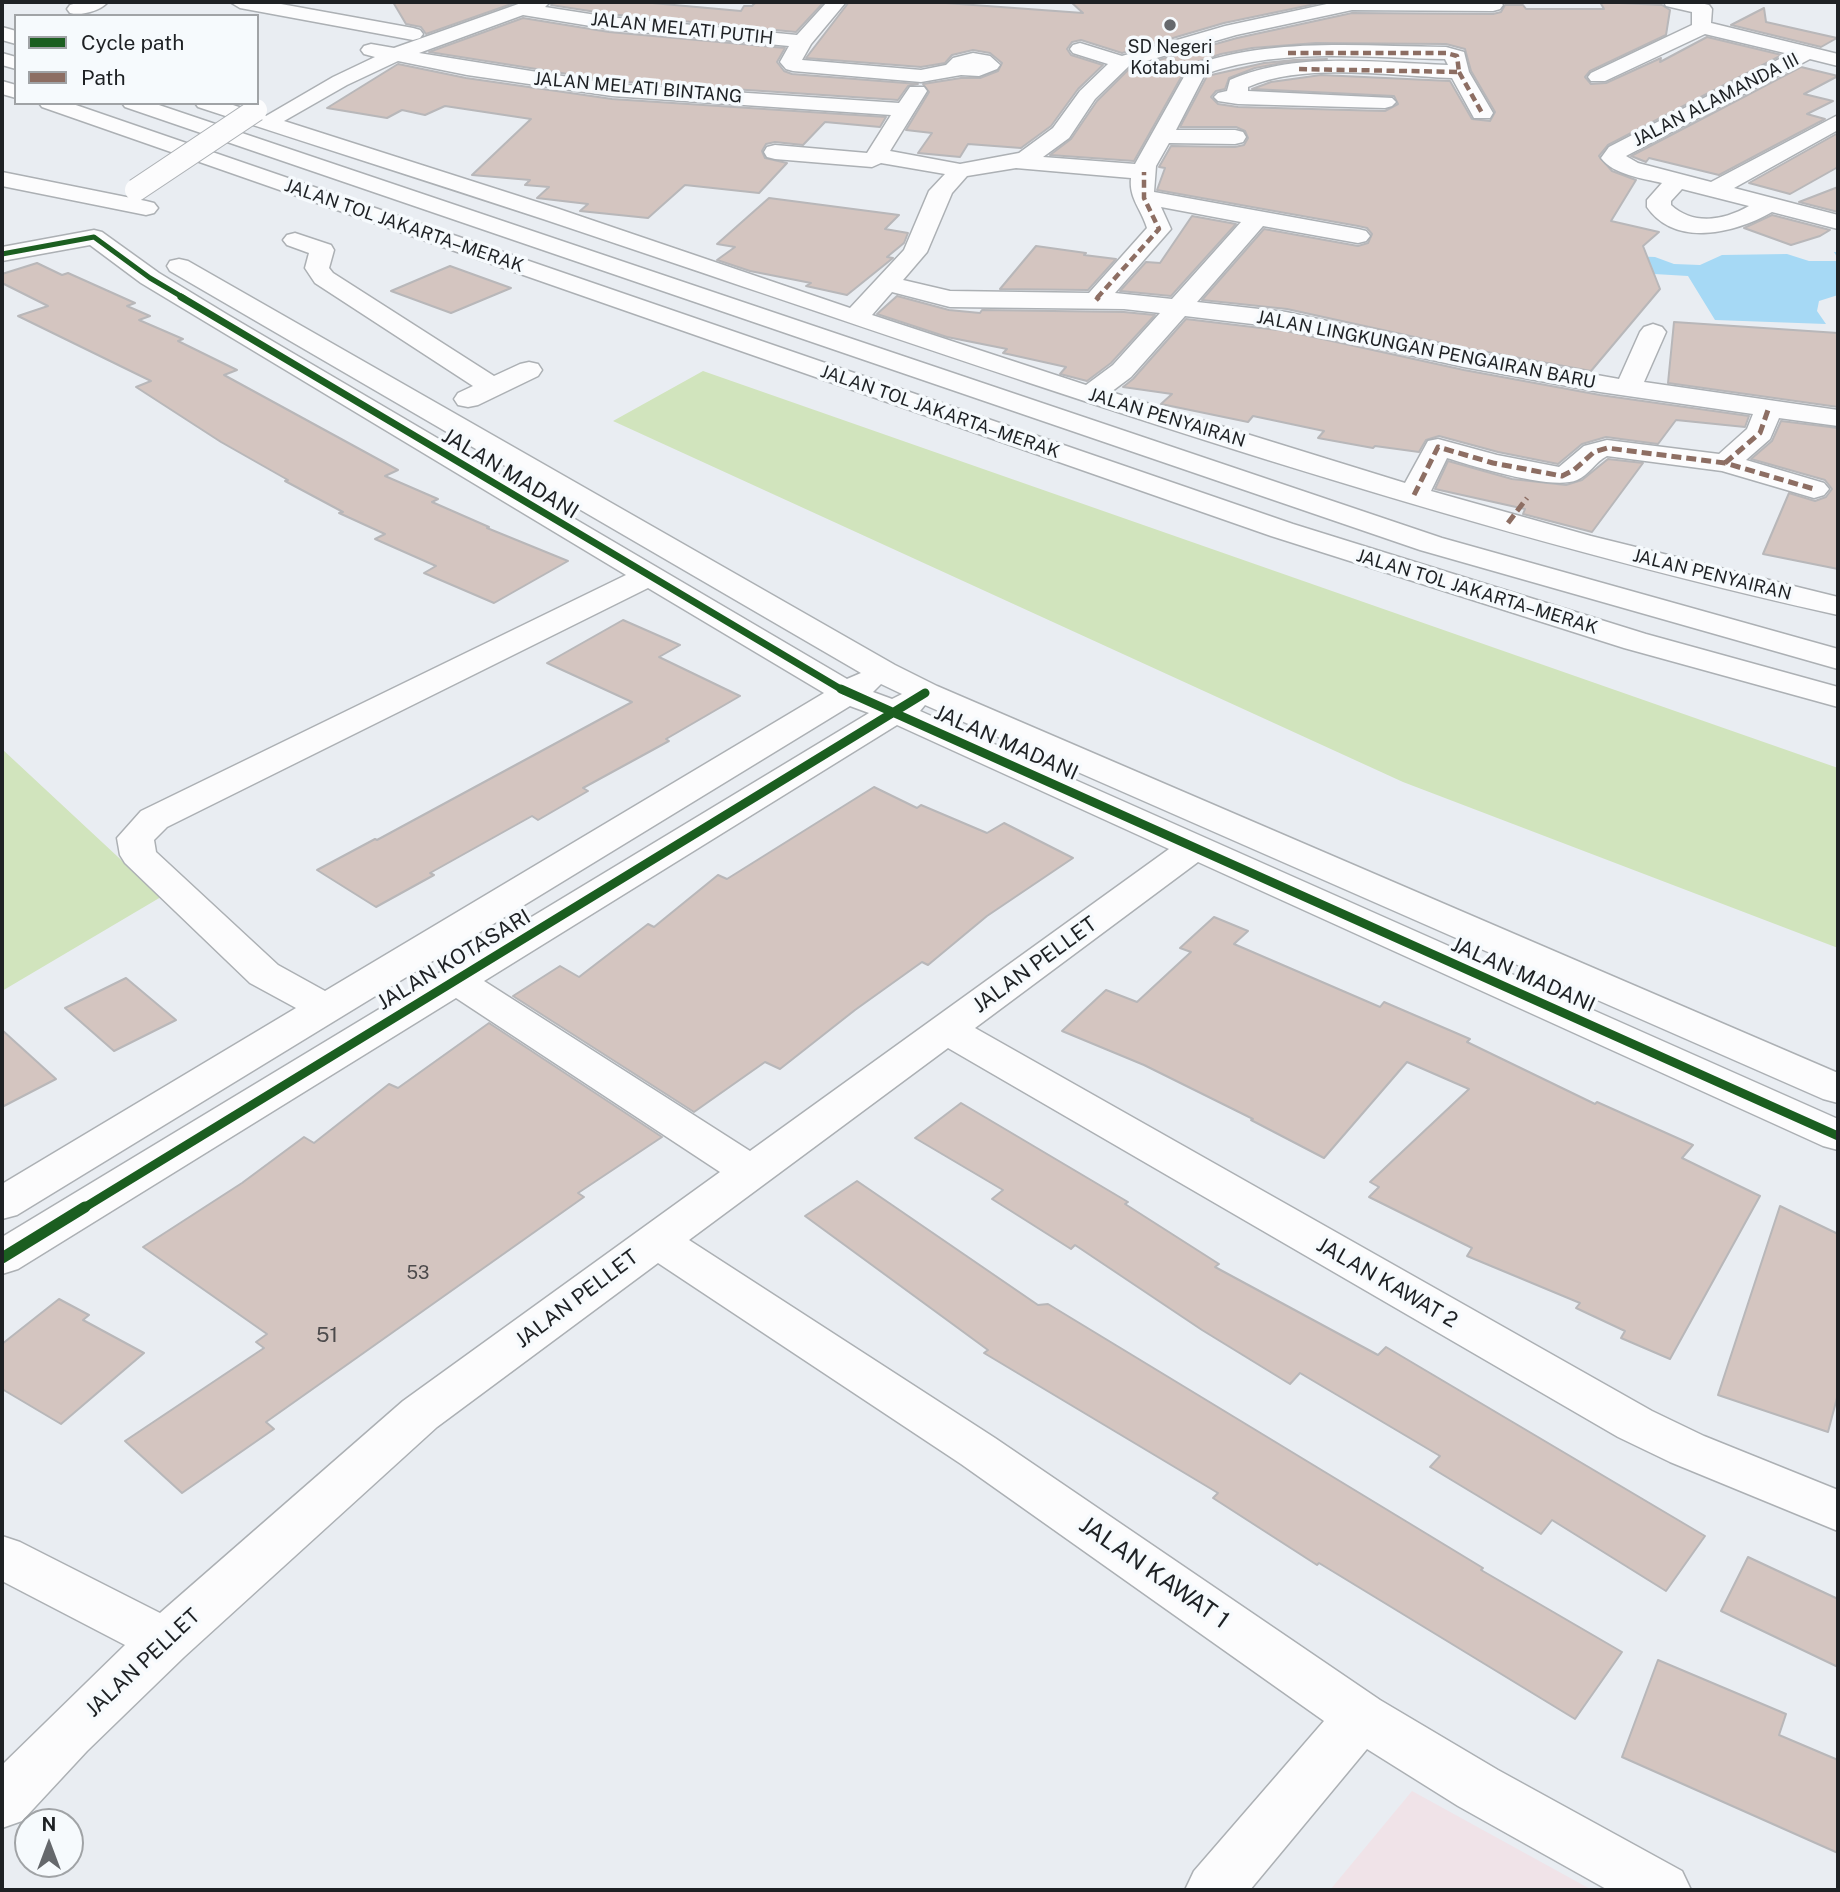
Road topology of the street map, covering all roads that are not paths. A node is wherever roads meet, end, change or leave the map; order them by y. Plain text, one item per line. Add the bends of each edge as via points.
1 (98, 2) edge
2 (240, 2) edge
3 (541, 2) edge
4 (837, 2) edge
5 (1678, 2) edge
6 (512, 5) edge
7 (1493, 5) dead end
8 (77, 9) dead end
9 (279, 9) junction
10 (1707, 13) edge
11 (259, 18) edge
12 (413, 34) junction
13 (802, 41) junction
14 (1194, 41) junction
15 (1222, 47) dead end
16 (1080, 49) dead end
17 (371, 50) junction
18 (1807, 53) junction
19 (395, 55) junction
20 (1838, 60) edge
21 (1293, 61) junction
22 (1122, 62) junction
23 (961, 69) dead end
24 (921, 76) junction
25 (1598, 77) dead end
26 (1185, 95) junction
27 (1238, 98) junction
28 (1385, 102) dead end
29 (55, 105) edge
30 (138, 105) edge
31 (211, 105) edge
32 (907, 110) junction
33 (1482, 113) dead end
34 (266, 114) junction
35 (1838, 121) edge
36 (1163, 136) junction
37 (1235, 137) dead end
38 (775, 152) dead end
39 (876, 156) junction
40 (1016, 161) junction
41 (960, 171) junction
42 (1144, 172) junction
43 (2, 179) edge
44 (1677, 181) junction
45 (1716, 189) junction
46 (1142, 197) junction
47 (1768, 205) junction
48 (120, 214) junction
49 (1258, 217) junction
50 (1838, 222) edge
51 (1358, 236) dead end
52 (2, 238) edge
53 (295, 240) dead end
54 (2, 254) edge
55 (888, 284) junction
56 (1023, 299) junction
57 (1096, 300) junction
58 (1180, 306) junction
59 (855, 318) junction
60 (994, 327) dead end
61 (1653, 332) dead end
62 (529, 370) dead end
63 (492, 387) junction
64 (1628, 388) junction
65 (1091, 394) junction
66 (1768, 410) junction
67 (433, 411) junction
68 (1838, 418) edge
69 (1725, 463) junction
70 (1814, 489) dead end
71 (1414, 495) junction
72 (1527, 498) dead end
73 (1508, 523) junction
74 (648, 576) junction
75 (1838, 606) edge
76 (1838, 659) edge
77 (883, 672) junction
78 (847, 693) junction
79 (1838, 697) edge
80 (910, 703) junction
81 (1196, 847) junction
82 (455, 980) junction
83 (325, 1008) junction
84 (947, 1030) junction
85 (1838, 1089) edge
86 (1838, 1136) edge
87 (751, 1172) junction
88 (2, 1204) edge
89 (656, 1240) junction
90 (2, 1258) edge
91 (1838, 1511) edge
92 (2, 1557) edge
93 (165, 1641) junction
94 (1361, 1717) junction
95 (2, 1803) edge
96 (1214, 1890) edge
97 (1662, 1890) edge

1 - 8 main road
2 - 9 main road
3 - 6 main road
4 - 13 main road
5 - 10 main road
6 - 12 main road
6 - 13 main road, JALAN MELATI PUTIH via 609,23
6 - 19 main road
7 - 14 main road via 1360,4 1256,15
9 - 11 main road
9 - 12 main road
10 - 18 main road
10 - 25 main road via 1661,49
12 - 17 main road
13 - 24 main road via 790,62 793,65
14 - 15 main road
14 - 22 main road
16 - 22 main road
17 - 19 main road, JALAN MELATI BINTANG
17 - 34 main road via 318,75
18 - 20 main road
18 - 44 main road, JALAN ALAMANDA III via 1612,158
19 - 32 main road, JALAN MELATI BINTANG via 612,90
19 - 34 main road
21 - 26 main road via 1246,56 1216,62 1197,70
21 - 27 main road via 1244,79 1237,84
21 - 33 main road via 1459,72
22 - 40 main road via 1087,94 1061,133
23 - 24 main road
24 - 32 main road
26 - 27 main road
26 - 36 main road
27 - 28 main road
29 - 79 main road, JALAN TOL JAKARTA–MERAK via 1282,530 1635,641
30 - 76 main road, JALAN TOL JAKARTA–MERAK via 1431,544
31 - 59 main road, JALAN PENYAIRAN
32 - 39 main road
34 - 48 main road
35 - 45 main road
36 - 37 main road
36 - 42 main road
38 - 39 main road via 872,160
39 - 41 main road
40 - 41 main road
40 - 42 main road
41 - 55 main road via 941,191 915,253
42 - 46 main road
43 - 48 main road
44 - 45 main road, JALAN ALAMANDA III
44 - 47 main road via 1659,200 1659,207 1674,220 1712,225 1737,221
45 - 47 main road, JALAN ALAMANDA III
46 - 49 main road
46 - 57 main road via 1159,229
47 - 50 main road, JALAN ALAMANDA III
48 - 52 main road
48 - 54 main road
48 - 67 main road, JALAN MADANI
48 - 74 main road, JALAN MADANI via 150,278
49 - 51 main road
49 - 58 main road
53 - 63 main road via 321,250 317,268 324,278
55 - 56 main road, JALAN LINGKUNGAN PENGAIRAN BARU via 950,299
55 - 59 main road
56 - 57 main road, JALAN LINGKUNGAN PENGAIRAN BARU
56 - 60 main road
57 - 58 main road, JALAN LINGKUNGAN PENGAIRAN BARU
58 - 64 main road, JALAN LINGKUNGAN PENGAIRAN BARU via 1301,322 1464,359
58 - 65 main road via 1122,371
59 - 65 main road, JALAN PENYAIRAN
61 - 64 main road
62 - 63 main road
63 - 67 main road
64 - 66 main road, JALAN LINGKUNGAN PENGAIRAN BARU
65 - 71 main road, JALAN PENYAIRAN
66 - 68 main road, JALAN LINGKUNGAN PENGAIRAN BARU
66 - 69 main road via 1760,433
67 - 77 main road, JALAN MADANI
69 - 70 main road
69 - 71 main road via 1598,448 1562,476 1493,463 1442,442
71 - 73 main road, JALAN PENYAIRAN
72 - 73 main road
73 - 75 main road, JALAN PENYAIRAN
74 - 78 main road, JALAN MADANI
74 - 83 main road via 154,818 135,838 138,855 264,974
77 - 78 main road, JALAN KOTASARI
77 - 80 main road, JALAN MADANI
78 - 80 main road, JALAN MADANI
78 - 83 main road, JALAN KOTASARI
80 - 81 main road, JALAN MADANI
80 - 82 main road, JALAN KOTASARI
80 - 85 main road, JALAN MADANI
81 - 84 main road, JALAN PELLET
81 - 86 main road, JALAN MADANI
82 - 87 main road
82 - 90 main road, JALAN KOTASARI
83 - 88 main road, JALAN KOTASARI
84 - 87 main road, JALAN PELLET
84 - 91 main road, JALAN KAWAT 2 via 1635,1424
87 - 89 main road, JALAN PELLET
89 - 93 main road, JALAN PELLET via 420,1414
89 - 94 main road, JALAN KAWAT 1 via 989,1459
92 - 93 main road
93 - 95 main road, JALAN PELLET
94 - 96 main road
94 - 97 main road, JALAN KAWAT 1

